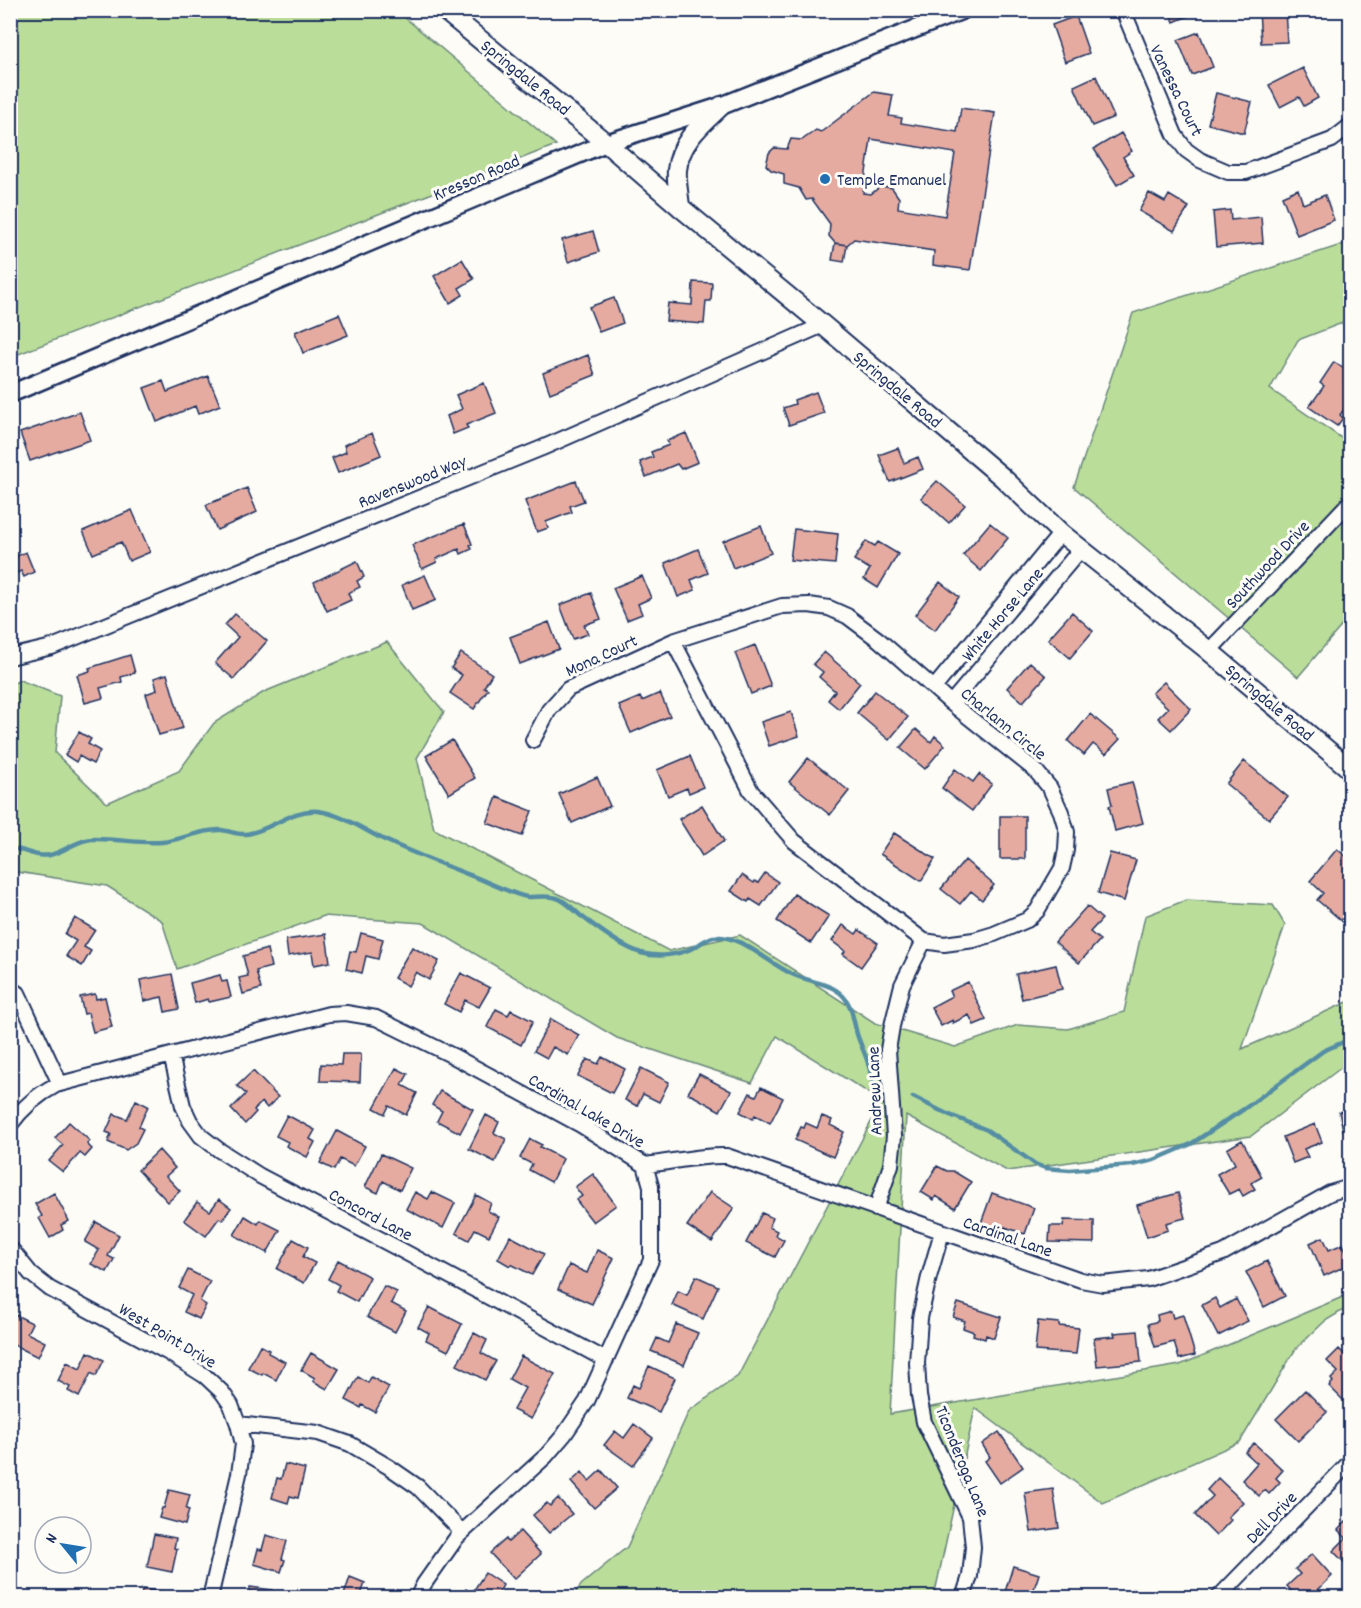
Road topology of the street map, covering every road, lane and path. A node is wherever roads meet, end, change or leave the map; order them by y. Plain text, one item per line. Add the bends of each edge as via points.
1 (444, 10) edge
2 (963, 10) edge
3 (1123, 10) edge
4 (721, 106) junction
5 (1350, 126) edge
6 (606, 143) junction
7 (680, 207) junction
8 (823, 325) junction
9 (10, 394) edge
10 (1350, 502) edge
11 (1061, 533) junction
12 (1081, 549) junction
13 (673, 641) junction
14 (1209, 651) junction
15 (10, 657) edge
16 (934, 688) junction
17 (951, 703) junction
18 (533, 740) dead end
19 (1350, 769) edge
20 (924, 941) junction
21 (18, 993) dead end
22 (171, 1055) junction
23 (60, 1084) junction
24 (10, 1125) edge
25 (645, 1165) junction
26 (1350, 1187) edge
27 (876, 1209) junction
28 (942, 1232) junction
29 (10, 1248) edge
30 (606, 1360) junction
31 (238, 1424) junction
32 (1350, 1462) edge
33 (462, 1532) junction
34 (210, 1598) edge
35 (417, 1598) edge
36 (963, 1598) edge
37 (1218, 1598) edge

1 - 6 main road, Springdale Road
2 - 4 street, Kresson Road
3 - 5 street, Vanessa Court via 1175,135 1200,160 1228,172 1246,172 1332,140
4 - 6 street, Kresson Road
4 - 7 main road via 696,129 683,148 677,170
6 - 7 main road, Springdale Road
6 - 9 street, Kresson Road
7 - 8 main road, Springdale Road
8 - 11 main road, Springdale Road via 1002,477
8 - 15 street, Ravenswood Way via 531,452 52,647
10 - 14 street, Southwood Drive
11 - 12 main road, Springdale Road
11 - 16 street, White Horse Lane
12 - 14 main road, Springdale Road
12 - 17 street, White Horse Lane
13 - 16 street, Charlann Circle via 782,606 809,605 847,616
13 - 18 street, Mona Court via 568,689 549,710
13 - 20 street via 751,791 794,841
14 - 19 main road, Springdale Road
16 - 17 street, Charlann Circle
17 - 20 street, Charlann Circle via 1035,770 1050,788 1064,822 1066,850 1062,868 1037,911 1027,920 974,940 944,944
20 - 27 street, Andrew Lane via 902,985 892,1026 888,1050 894,1136 891,1165
21 - 23 street
22 - 23 street, Cardinal Lake Drive
22 - 25 street, Cardinal Lake Drive via 329,1014 376,1018 581,1125
22 - 30 street, Concord Lane via 190,1121 219,1150 260,1176
23 - 24 street via 39,1094
25 - 27 street, Cardinal Lane via 708,1155 727,1156
25 - 30 street, Cardinal Lake Drive via 651,1186 651,1260
26 - 28 street, Cardinal Lane via 1330,1193 1223,1253 1148,1279 1102,1284 1081,1281
27 - 28 street, Cardinal Lane
28 - 36 street, Ticonderoga Lane via 920,1318 917,1363 924,1422 970,1517 973,1547
29 - 31 street, West Point Drive via 31,1274 50,1289 205,1376 231,1405
30 - 33 street, Cardinal Lake Drive via 587,1401 564,1435
31 - 33 street via 318,1433 350,1444 418,1487
31 - 34 street, West Point Drive via 243,1444 239,1474
32 - 37 street, Dell Drive
33 - 35 street, Cardinal Lake Drive

